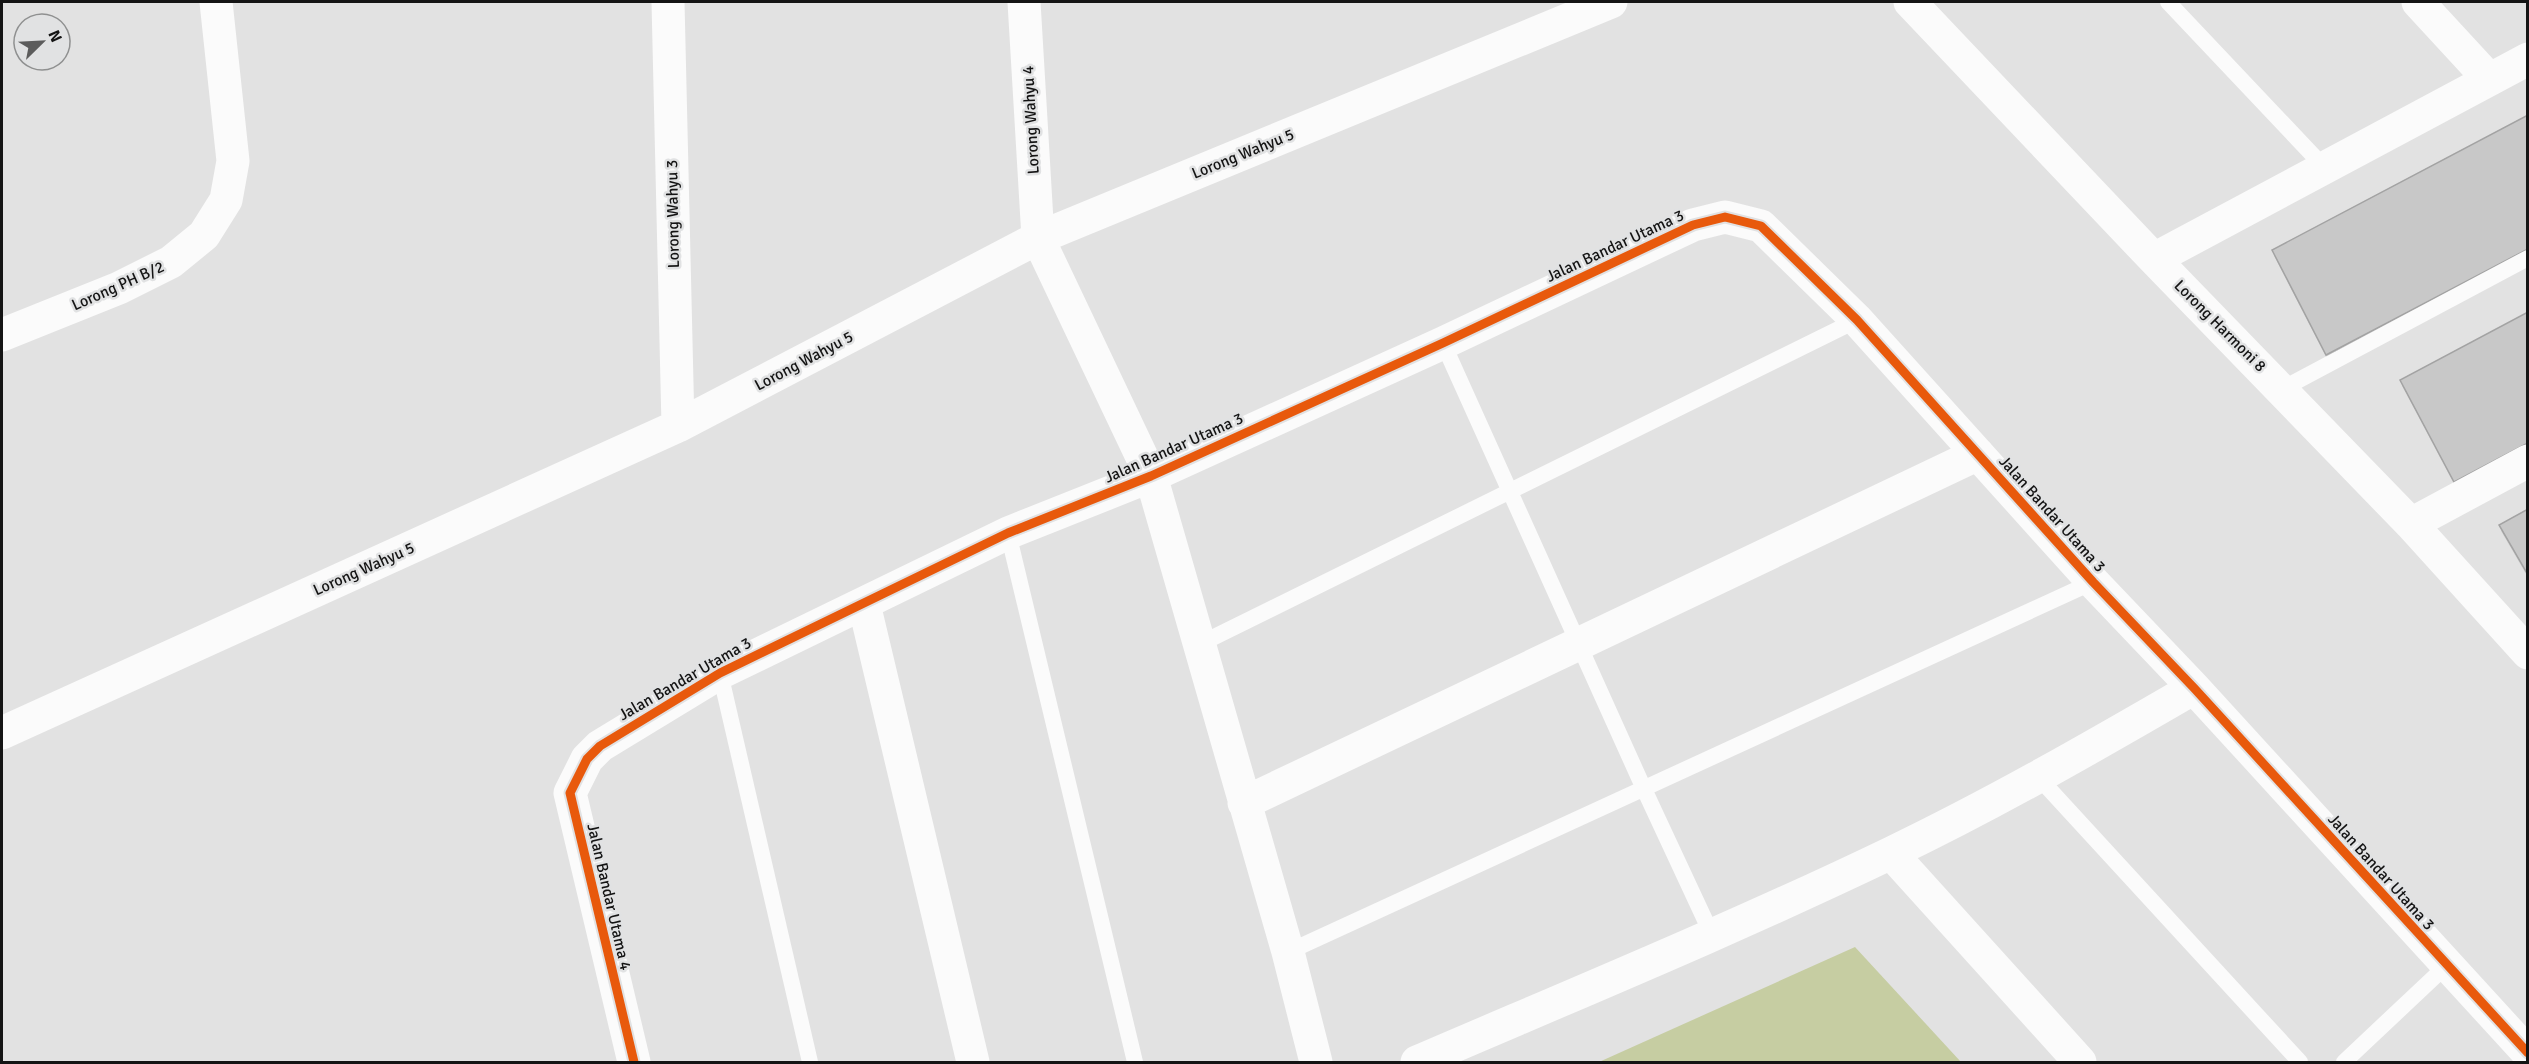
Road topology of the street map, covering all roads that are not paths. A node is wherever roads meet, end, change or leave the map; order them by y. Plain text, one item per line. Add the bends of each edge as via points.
1 (216, 2) edge
2 (668, 2) edge
3 (1024, 2) edge
4 (1611, 2) edge
5 (1910, 2) edge
6 (2168, 2) edge
7 (2418, 2) edge
8 (2528, 59) edge
9 (2489, 79) junction
10 (2325, 168) junction
11 (1038, 238) junction
12 (2528, 258) edge
13 (2154, 260) junction
14 (1857, 320) junction
15 (2, 335) edge
16 (1443, 344) junction
17 (2282, 389) junction
18 (678, 426) junction
19 (1978, 454) junction
20 (2528, 461) edge
21 (1151, 476) junction
22 (1510, 491) junction
23 (2411, 524) junction
24 (1008, 533) junction
25 (2093, 582) junction
26 (864, 604) junction
27 (2523, 641) edge
28 (1200, 644) junction
29 (1579, 644) junction
30 (720, 673) junction
31 (2194, 688) junction
32 (2, 733) edge
33 (600, 746) joint
34 (2039, 778) junction
35 (1644, 789) junction
36 (1244, 803) junction
37 (1891, 853) junction
38 (1712, 935) junction
39 (1288, 952) junction
40 (2446, 966) junction
41 (2528, 1053) edge
42 (634, 1062) edge
43 (810, 1062) edge
44 (973, 1062) edge
45 (1135, 1062) edge
46 (1316, 1062) edge
47 (1417, 1062) edge
48 (2080, 1062) edge
49 (2300, 1062) edge
50 (2344, 1062) edge

1 - 15 street, Lorong PH B/2 via 233,161 226,200 204,235 171,262 119,288
2 - 18 street, Lorong Wahyu 3
3 - 11 street, Lorong Wahyu 4
4 - 11 street, Lorong Wahyu 5
5 - 13 street, Lorong Harmoni 8
6 - 10 lane
7 - 9 street
8 - 9 street
9 - 10 street
10 - 13 street
11 - 18 street, Lorong Wahyu 5
11 - 21 street
12 - 17 lane
13 - 17 street, Lorong Harmoni 8
14 - 16 street, Jalan Bandar Utama 3 via 1761,226 1725,218 1693,225
14 - 19 street, Jalan Bandar Utama 3
14 - 22 lane
16 - 21 street, Jalan Bandar Utama 3
16 - 22 lane
17 - 23 street, Lorong Harmoni 8
18 - 32 street, Lorong Wahyu 5
19 - 25 street, Jalan Bandar Utama 3
19 - 29 street
20 - 23 street
21 - 24 street, Jalan Bandar Utama 3
21 - 28 street
22 - 28 lane
22 - 29 lane
23 - 27 street, Lorong Harmoni 8
24 - 26 street, Jalan Bandar Utama 3
24 - 45 lane
25 - 31 street, Jalan Bandar Utama 3
25 - 35 lane
26 - 30 street, Jalan Bandar Utama 3
26 - 44 street
28 - 36 street
29 - 35 lane
29 - 36 street
30 - 33 street, Jalan Bandar Utama 3
30 - 43 lane
31 - 34 street
31 - 40 street, Jalan Bandar Utama 3
33 - 42 street, Jalan Bandar Utama 4 via 587,759 570,793
34 - 37 street
34 - 49 lane
35 - 38 lane
35 - 39 lane
36 - 39 street
37 - 38 street
37 - 48 street
38 - 47 street
39 - 46 street
40 - 41 street, Jalan Bandar Utama 3
40 - 50 lane

